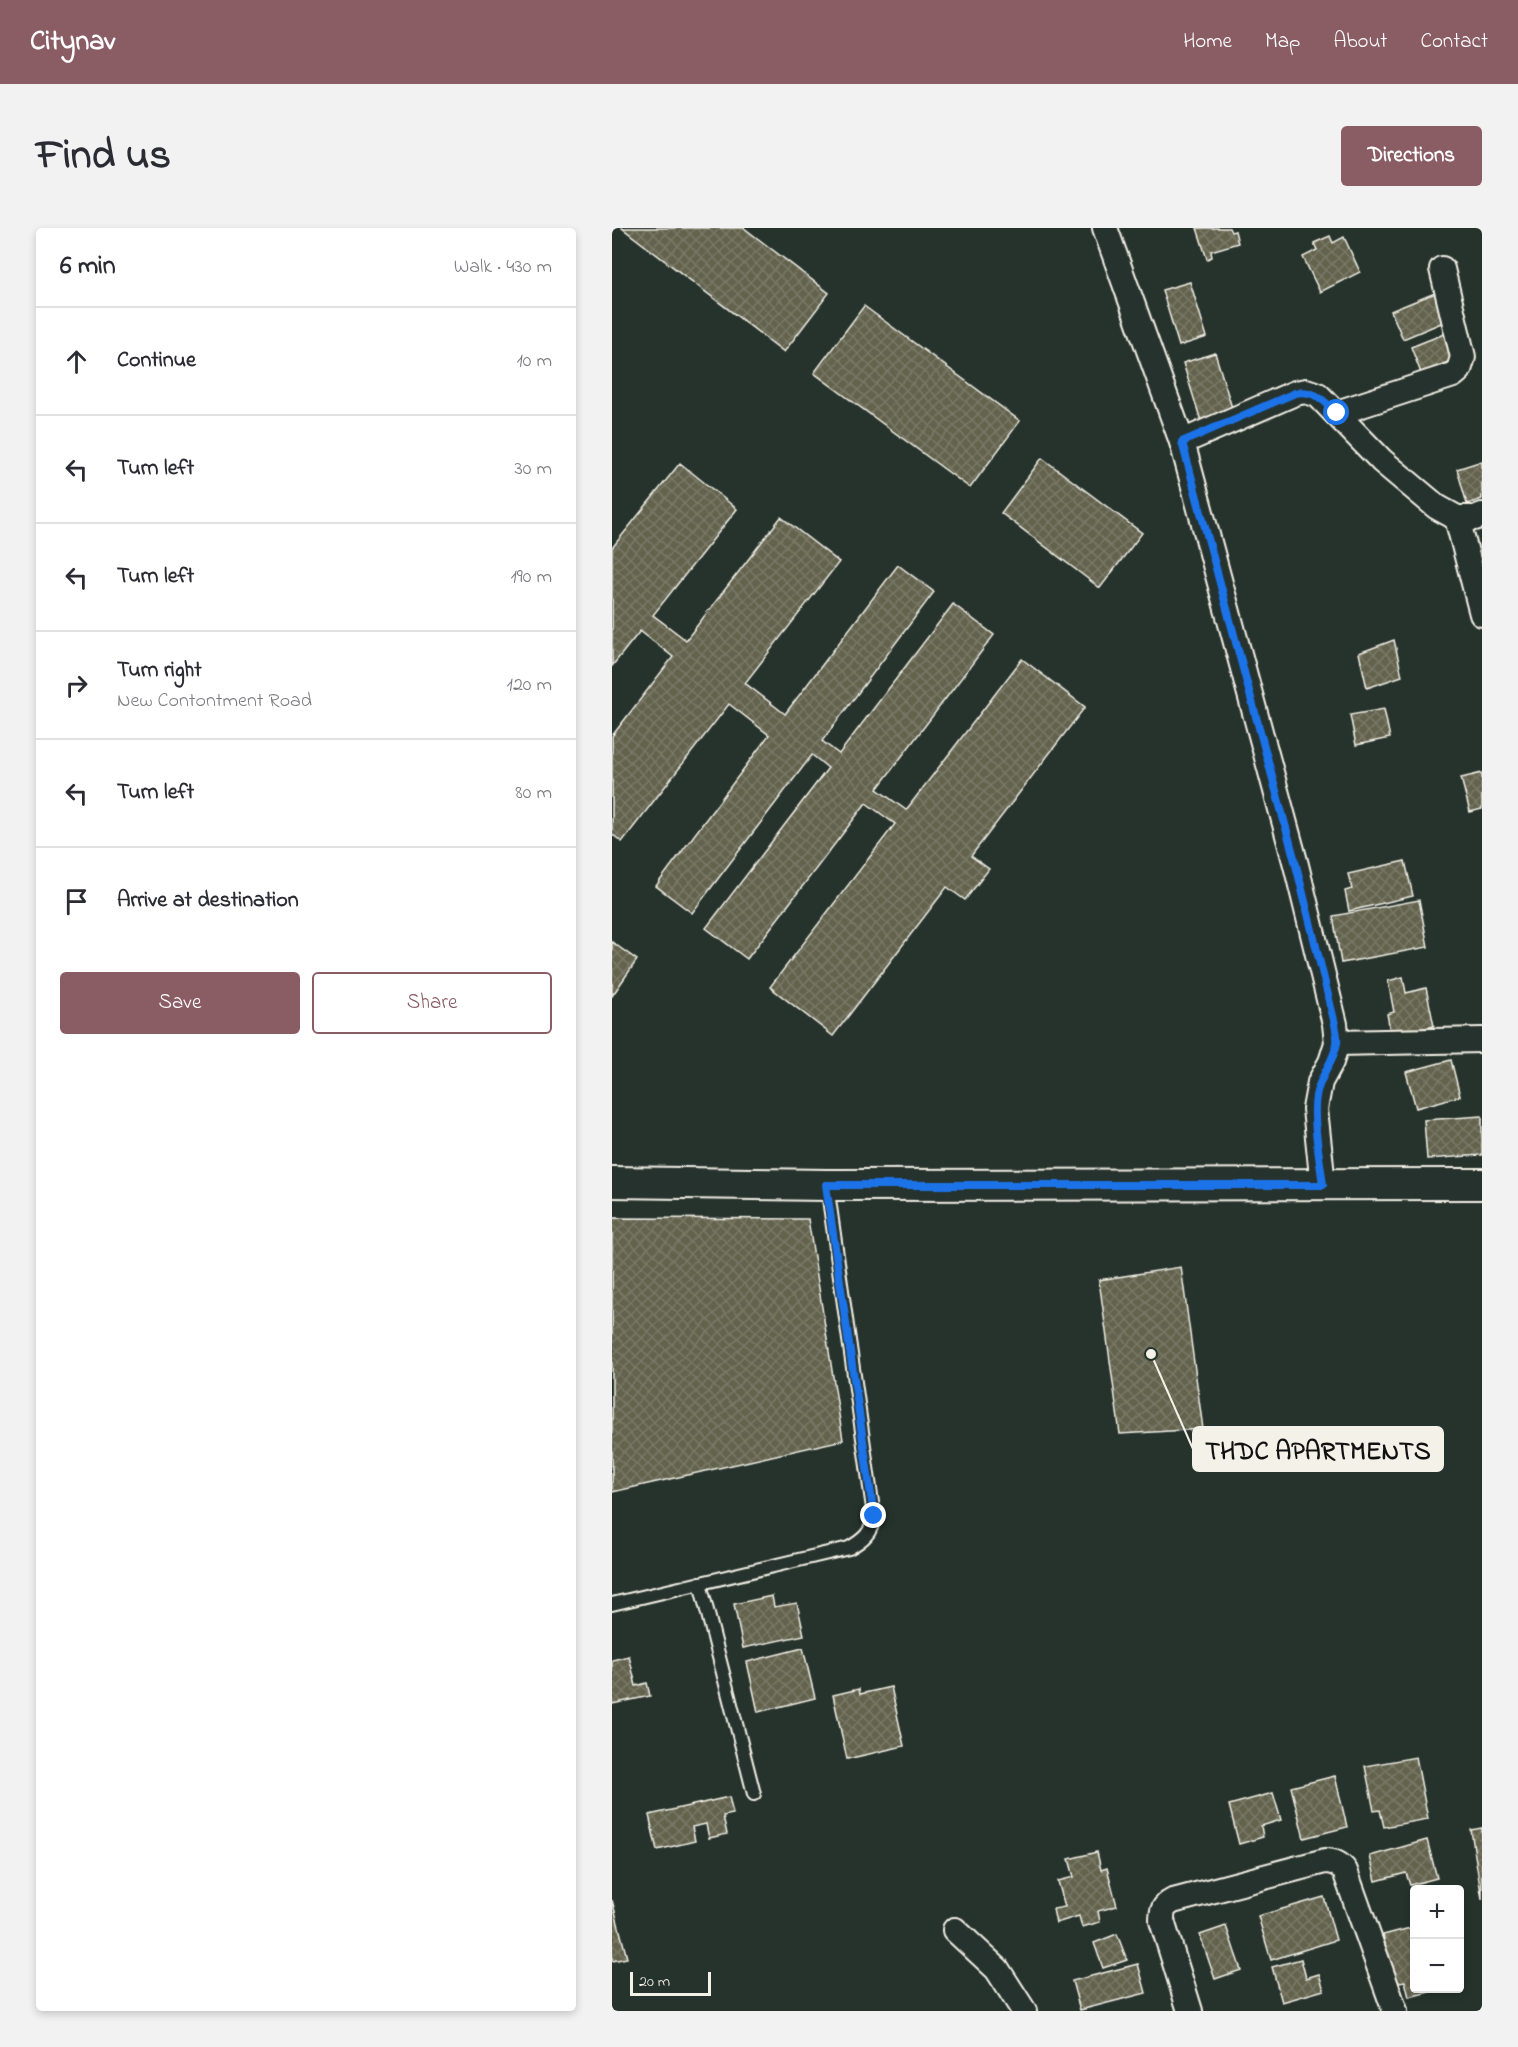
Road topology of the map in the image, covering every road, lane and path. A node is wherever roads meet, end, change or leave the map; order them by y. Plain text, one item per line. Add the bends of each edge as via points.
1 (1105, 228) edge
2 (1442, 269) dead end
3 (1337, 413) junction
4 (1182, 442) junction
5 (1482, 515) edge
6 (1457, 518) junction
7 (1482, 614) edge
8 (1482, 1040) edge
9 (1337, 1043) junction
10 (612, 1182) edge
11 (1482, 1184) edge
12 (826, 1185) junction
13 (1323, 1185) junction
14 (700, 1583) junction
15 (612, 1604) edge
16 (754, 1794) dead end
17 (955, 1930) dead end
18 (1023, 2011) edge
19 (1190, 2011) edge
20 (1395, 2011) edge

1 - 4 street
2 - 3 street via 1463,357 1459,370
3 - 4 street via 1318,395 1295,393
3 - 6 street via 1382,461 1437,507
4 - 9 street via 1296,865
5 - 6 street
6 - 7 street
8 - 9 street
9 - 13 street via 1316,1096
10 - 12 street
11 - 13 street
12 - 13 street
12 - 14 lane via 873,1528 849,1548
14 - 15 lane
14 - 16 lane
17 - 18 street via 997,1969
19 - 20 street via 1162,1921 1165,1905 1325,1860 1333,1861 1345,1872

